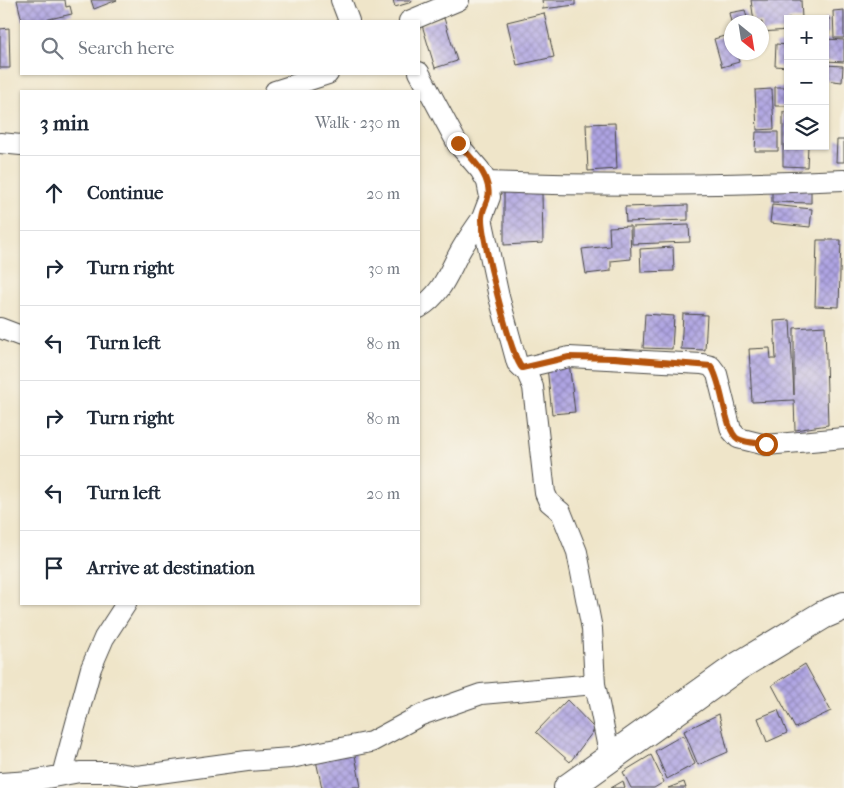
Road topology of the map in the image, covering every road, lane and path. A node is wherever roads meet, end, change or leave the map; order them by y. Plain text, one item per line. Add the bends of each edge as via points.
1 (341, 0) edge
2 (459, 0) edge
3 (349, 20) edge
4 (411, 20) edge
5 (420, 74) edge
6 (325, 75) edge
7 (278, 90) edge
8 (0, 143) edge
9 (20, 145) edge
10 (844, 180) edge
11 (487, 182) junction
12 (482, 218) junction
13 (420, 307) edge
14 (0, 328) edge
15 (20, 336) edge
16 (522, 368) junction
17 (844, 438) edge
18 (125, 605) edge
19 (844, 606) edge
20 (595, 684) junction
21 (610, 758) junction
22 (62, 775) junction
23 (125, 781) edge
24 (0, 783) edge
25 (568, 788) edge

1 - 3 street
2 - 4 street
5 - 11 street via 458,143
6 - 7 street
8 - 9 street
10 - 11 street via 570,186
11 - 12 street via 490,197
12 - 13 street via 440,289
12 - 16 street via 510,342
14 - 15 street
16 - 17 street via 569,357 702,364 711,366 717,374 731,430 738,438 766,444
16 - 20 street via 533,387 545,493 549,502 561,512 577,552 592,629
18 - 22 street via 104,638 91,668
19 - 21 main road via 823,615 737,667
20 - 21 street
20 - 23 street via 482,694 421,715 371,742 348,748 137,776
21 - 25 main road
22 - 23 street via 80,772
22 - 24 street

